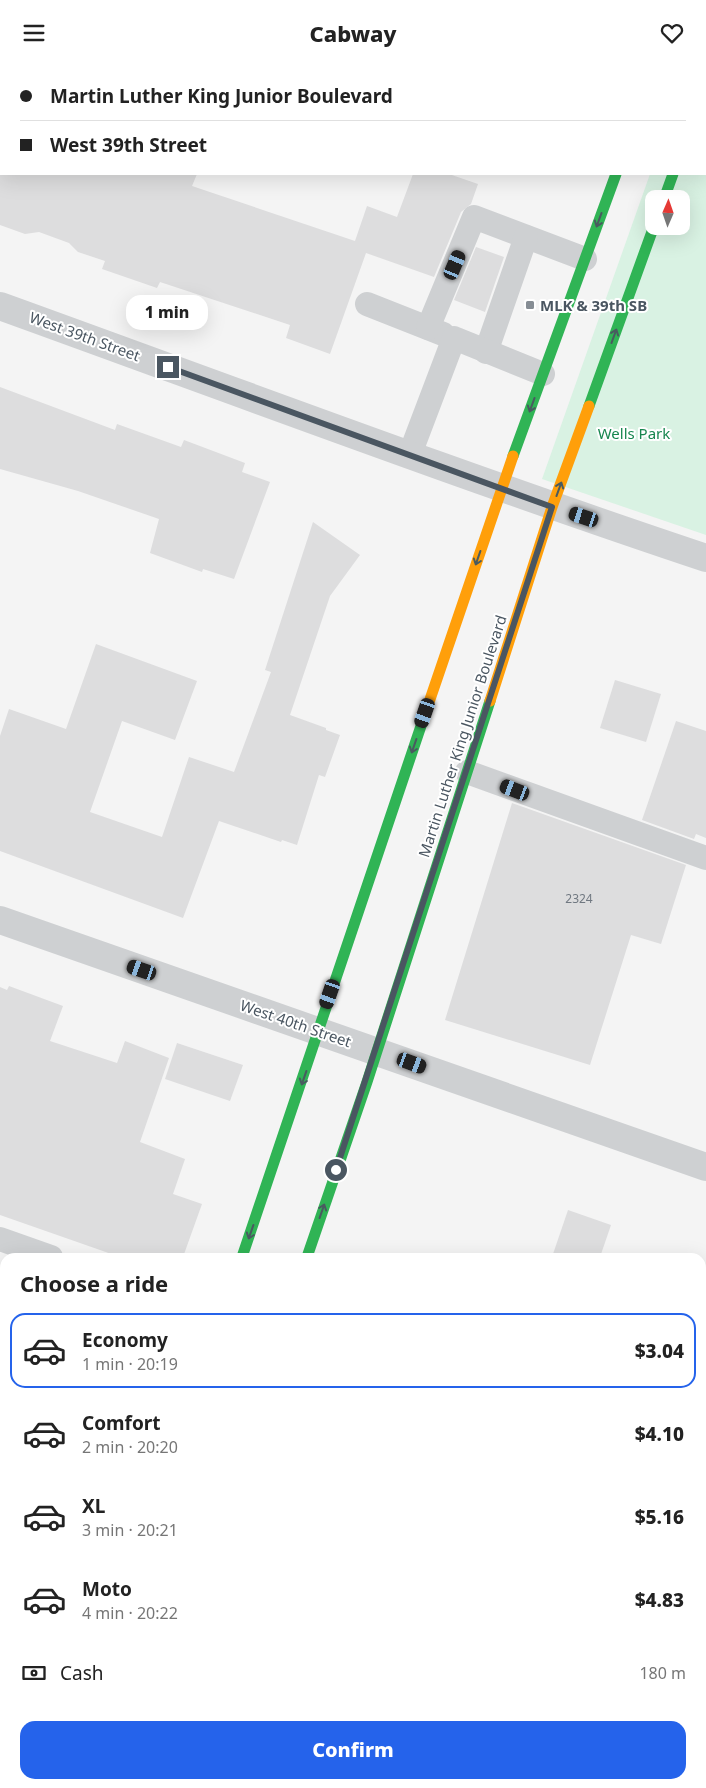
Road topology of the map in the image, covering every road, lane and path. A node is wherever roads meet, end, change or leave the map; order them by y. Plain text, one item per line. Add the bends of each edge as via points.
1 (616, 175) edge
2 (673, 175) edge
3 (667, 190) edge
4 (651, 235) edge
5 (526, 237) junction
6 (585, 259) junction
7 (368, 304) dead end
8 (0, 306) edge
9 (428, 328) junction
10 (454, 338) junction
11 (486, 352) junction
12 (543, 374) junction
13 (410, 454) junction
14 (501, 489) junction
15 (552, 507) junction
16 (706, 558) edge
17 (467, 772) junction
18 (706, 858) edge
19 (0, 920) edge
20 (318, 1031) junction
21 (376, 1051) junction
22 (706, 1167) edge
23 (0, 1239) edge
24 (40, 1253) edge
25 (243, 1253) edge
26 (308, 1253) edge

1 -> 6 main road
2 - 3 main road
15 -> 4 main road, Martin Luther King Junior Boulevard
5 - 6 lane
5 - 9 lane via 474,217
5 - 11 lane
6 - 12 main road
7 - 9 lane
8 - 13 street, West 39th Street
9 - 10 lane
10 - 11 lane
10 - 13 lane
11 - 12 lane
12 -> 14 main road
13 - 14 street, West 39th Street
14 - 15 street, West 39th Street
14 -> 20 main road
15 - 16 street, West 39th Street
15 - 17 main road, Martin Luther King Junior Boulevard
17 - 18 lane
17 - 21 main road, Martin Luther King Junior Boulevard
19 - 20 street, West 40th Street
20 - 21 street, West 40th Street
20 -> 25 main road
21 - 22 street, West 40th Street
26 -> 21 main road, Martin Luther King Junior Boulevard
23 - 24 lane

